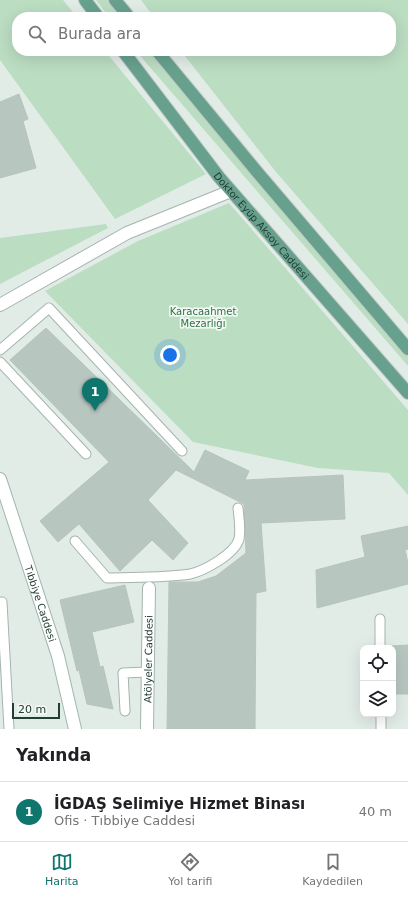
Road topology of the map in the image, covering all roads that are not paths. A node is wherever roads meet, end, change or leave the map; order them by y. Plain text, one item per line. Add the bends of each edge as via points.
1 (85, 0) edge
2 (115, 0) edge
3 (94, 12) edge
4 (125, 12) edge
5 (127, 56) edge
6 (161, 56) edge
7 (231, 192) junction
8 (0, 305) edge
9 (408, 349) edge
10 (0, 350) edge
11 (0, 362) edge
12 (408, 394) edge
13 (182, 451) dead end
14 (86, 454) dead end
15 (0, 479) edge
16 (238, 508) dead end
17 (75, 541) dead end
18 (149, 582) junction
19 (0, 602) edge
20 (380, 619) dead end
21 (380, 645) edge
22 (148, 672) junction
23 (125, 711) dead end
24 (381, 717) edge
25 (9, 729) edge
26 (75, 729) edge
27 (147, 729) edge
28 (381, 729) edge

1 - 3 main road
2 - 4 main road
5 - 7 main road, Doktor Eyüp Aksoy Caddesi
6 - 9 main road
7 - 8 street via 127,233
7 - 12 main road, Doktor Eyüp Aksoy Caddesi
10 - 13 lane via 49,308
11 - 14 lane
15 - 26 street, Tıbbiye Caddesi via 58,656
16 - 18 lane via 238,540 228,554 192,574
17 - 18 lane via 107,578
18 - 22 street, Atölyeler Caddesi
19 - 25 lane
20 - 21 lane
22 - 23 lane via 123,673
22 - 27 street, Atölyeler Caddesi
24 - 28 lane

